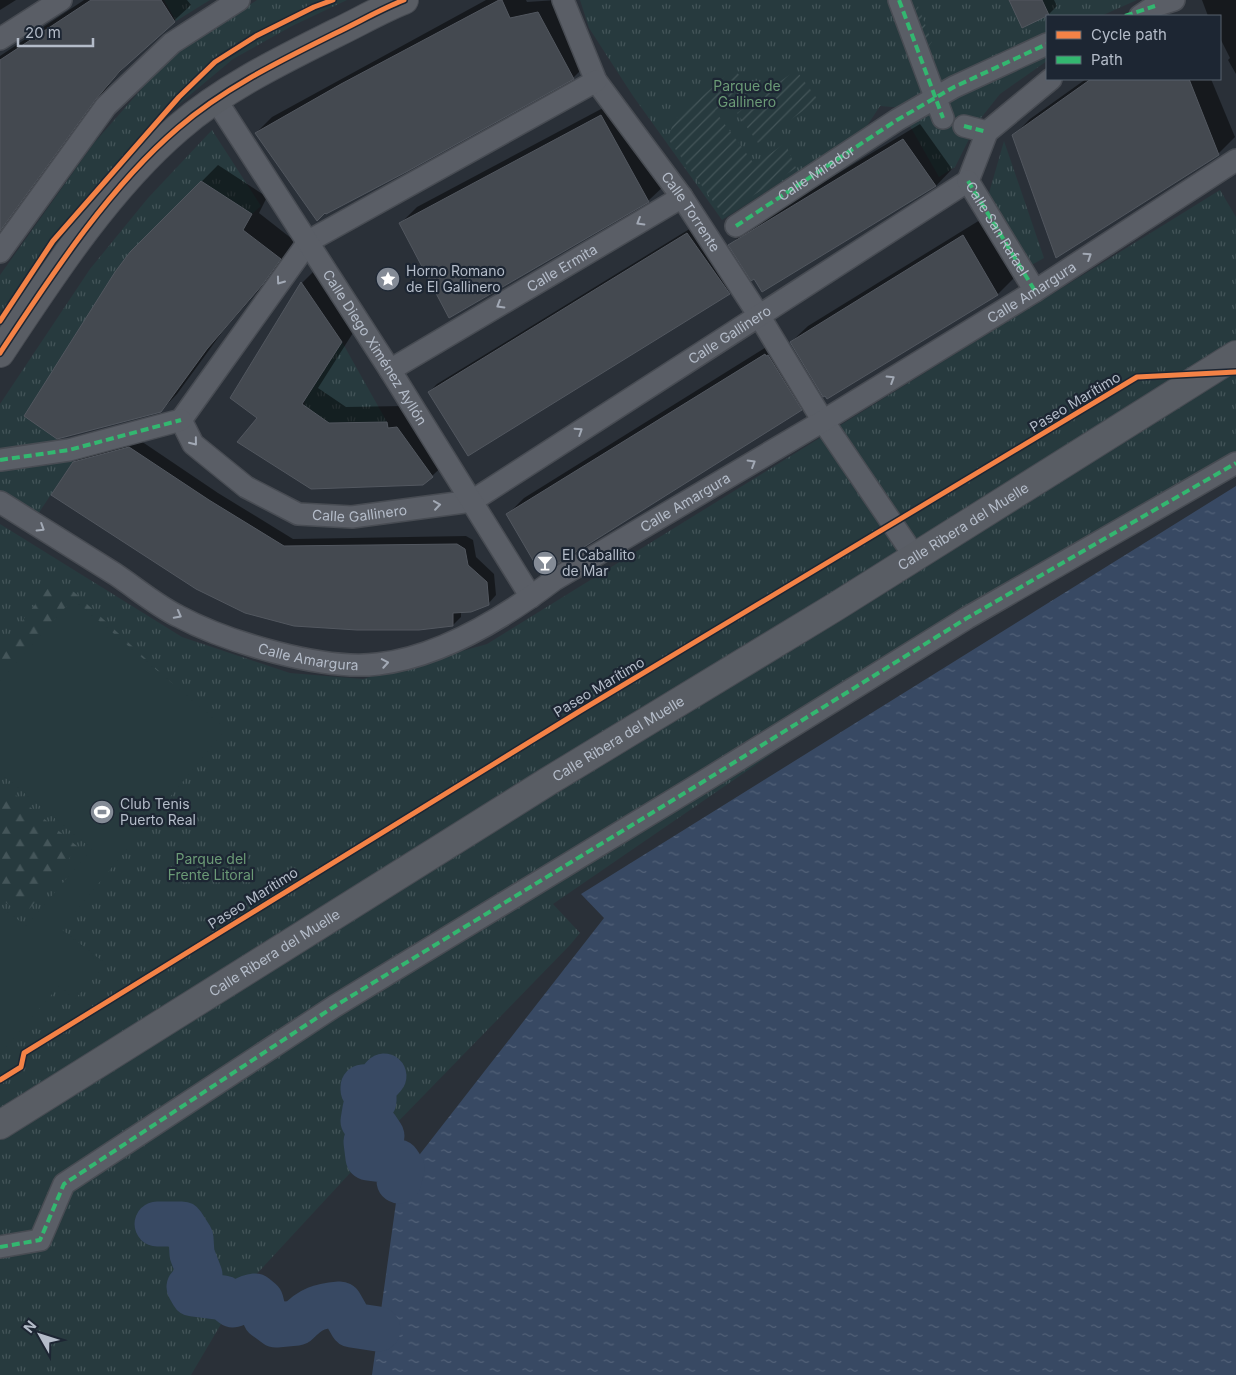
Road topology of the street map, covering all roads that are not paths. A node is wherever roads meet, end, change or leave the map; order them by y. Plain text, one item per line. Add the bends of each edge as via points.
1 (61, 0) edge
2 (239, 0) edge
3 (563, 0) edge
4 (899, 0) edge
5 (399, 1) edge
6 (1157, 8) edge
7 (1129, 15) edge
8 (0, 39) edge
9 (1046, 44) edge
10 (1050, 80) edge
11 (596, 81) junction
12 (935, 98) junction
13 (216, 100) junction
14 (943, 118) dead end
15 (964, 126) dead end
16 (987, 132) junction
17 (1236, 160) edge
18 (968, 181) junction
19 (682, 197) junction
20 (736, 226) dead end
21 (309, 242) junction
22 (0, 252) edge
23 (1035, 291) junction
24 (758, 314) junction
25 (0, 353) edge
26 (1236, 355) edge
27 (390, 370) junction
28 (180, 420) junction
29 (823, 421) junction
30 (0, 460) edge
31 (1236, 463) edge
32 (472, 500) junction
33 (0, 502) edge
34 (915, 558) junction
35 (531, 597) junction
36 (0, 1125) edge
37 (0, 1247) edge

1 - 8 street
2 - 22 street via 172,43 106,106
3 - 11 street, Calle Torrente
4 - 12 street
5 - 13 street via 297,52
6 - 7 street
9 - 12 street, Calle Mirador
10 - 16 street, Calle San Rafael
11 - 19 street, Calle Torrente
11 - 21 street
12 - 14 street
12 - 20 street, Calle Mirador
13 - 21 street, Calle Diego Ximénez Ayllón
13 - 25 street via 178,128 116,192 51,276
15 - 16 street
16 - 18 street, Calle San Rafael
23 -> 17 street, Calle Amargura
18 - 23 street, Calle San Rafael
18 - 24 street, Calle Gallinero
19 - 24 street, Calle Torrente
19 -> 27 street, Calle Ermita
21 - 27 street, Calle Diego Ximénez Ayllón
21 -> 28 street
29 -> 23 street, Calle Amargura
24 - 29 street, Calle Torrente
32 -> 24 street, Calle Gallinero
26 - 34 street, Calle Ribera del Muelle
27 - 32 street, Calle Diego Ximénez Ayllón
28 - 30 street via 69,450
28 -> 32 street, Calle Gallinero via 193,444 246,487 298,514 352,517
29 - 34 street, Calle Torrente
35 -> 29 street, Calle Amargura via 554,580
31 - 37 street via 967,618 335,1006 64,1184 40,1240
32 - 35 street, Calle Diego Ximénez Ayllón
33 -> 35 street, Calle Amargura via 178,616 236,640 297,658 352,666 411,658 470,634
34 - 36 street, Calle Ribera del Muelle via 547,782

